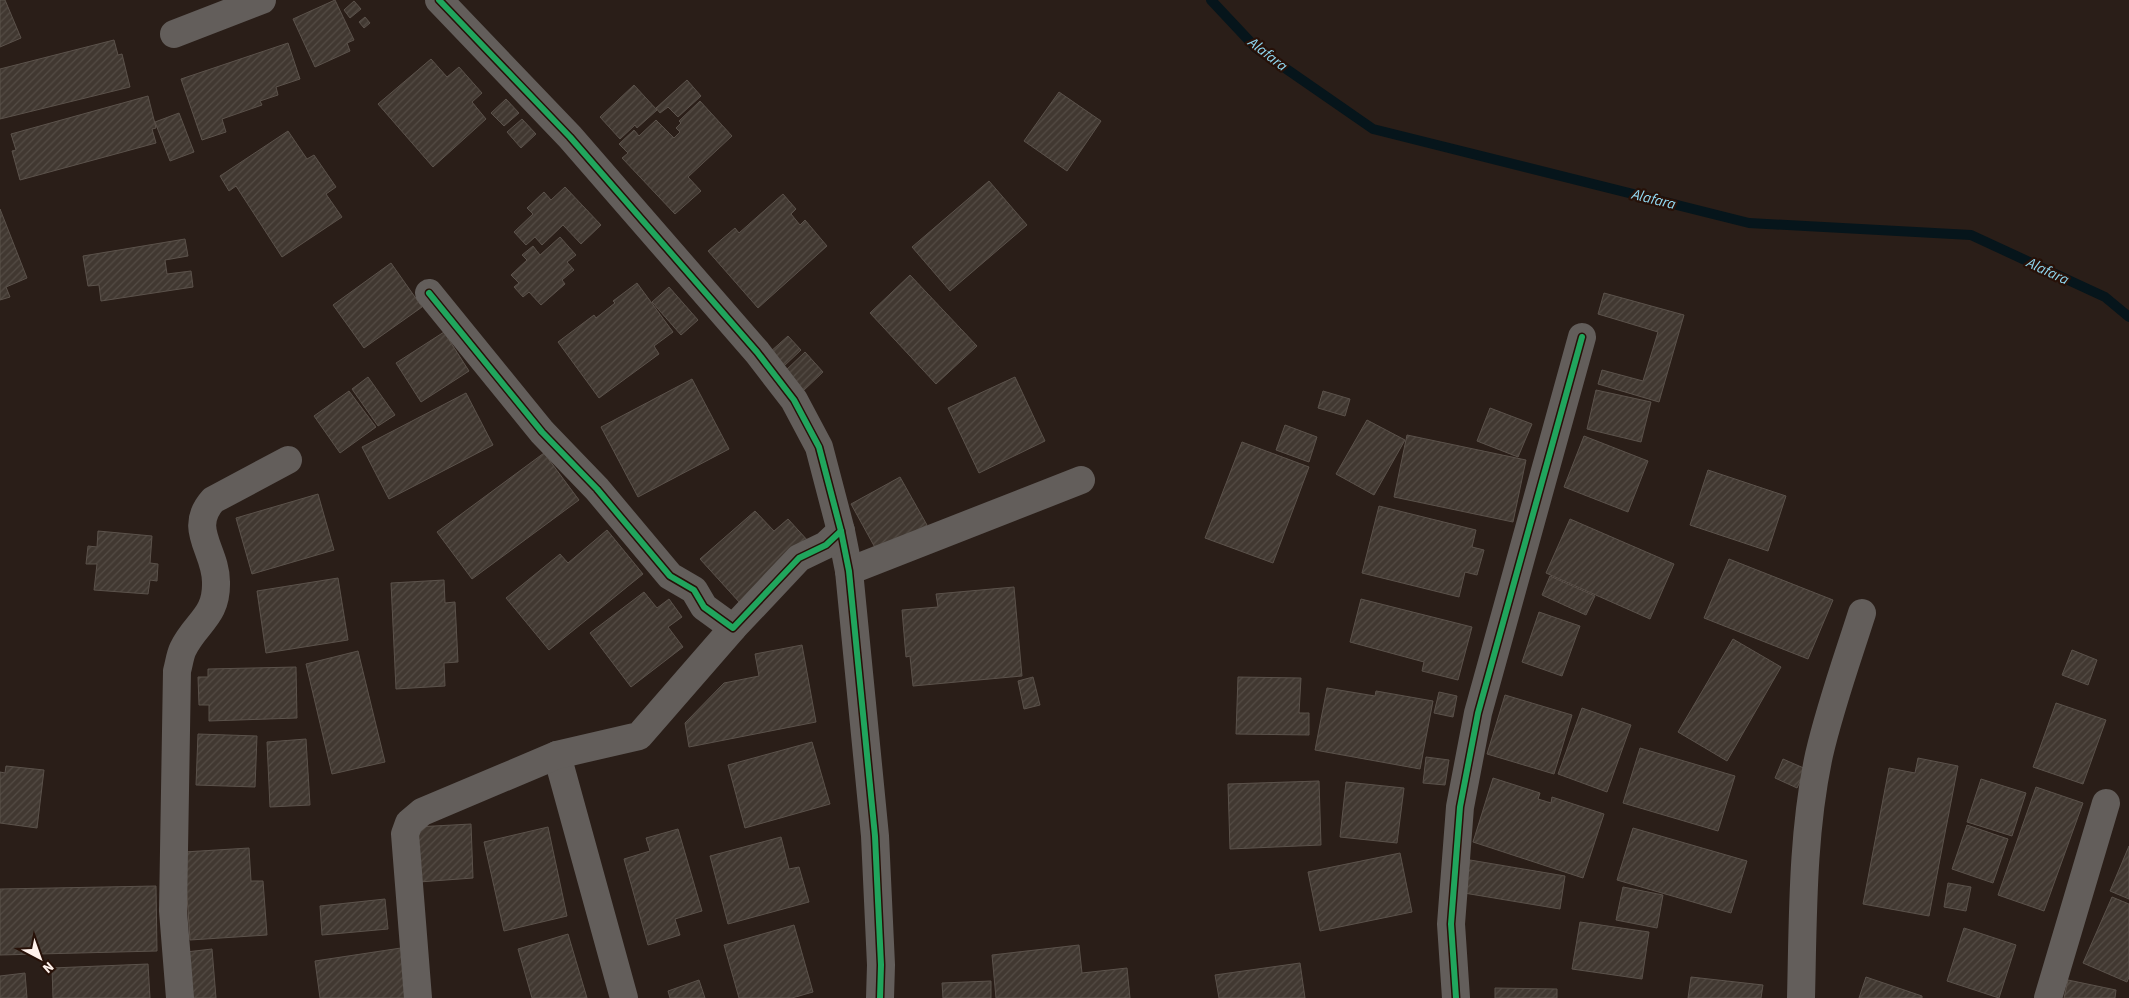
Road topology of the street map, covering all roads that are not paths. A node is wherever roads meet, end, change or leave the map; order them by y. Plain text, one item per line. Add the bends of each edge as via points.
1 (262, 0) edge
2 (439, 0) edge
3 (174, 34) dead end
4 (429, 293) dead end
5 (1582, 337) dead end
6 (288, 460) dead end
7 (1081, 480) dead end
8 (842, 531) junction
9 (849, 571) junction
10 (1862, 614) dead end
11 (733, 628) junction
12 (558, 755) junction
13 (2106, 803) dead end
14 (180, 998) edge
15 (418, 998) edge
16 (624, 998) edge
17 (880, 998) edge
18 (1456, 998) edge
19 (1801, 998) edge
20 (2048, 998) edge

1 - 3 street
2 - 8 street via 570,137 757,352 794,400 819,448
4 - 11 street via 542,432 597,490 670,576 694,590 704,607
5 - 18 street via 1478,713 1460,807 1451,924
6 - 14 street via 213,500 204,509 200,522 216,579 216,597 212,610 183,649 177,671 173,911
7 - 9 street
8 - 9 street
8 - 11 street via 826,545 800,558
9 - 17 street via 875,836
10 - 19 street via 1819,756 1809,822
11 - 12 street via 639,736
12 - 15 street via 422,812 409,823 405,834
12 - 16 street
13 - 20 street

